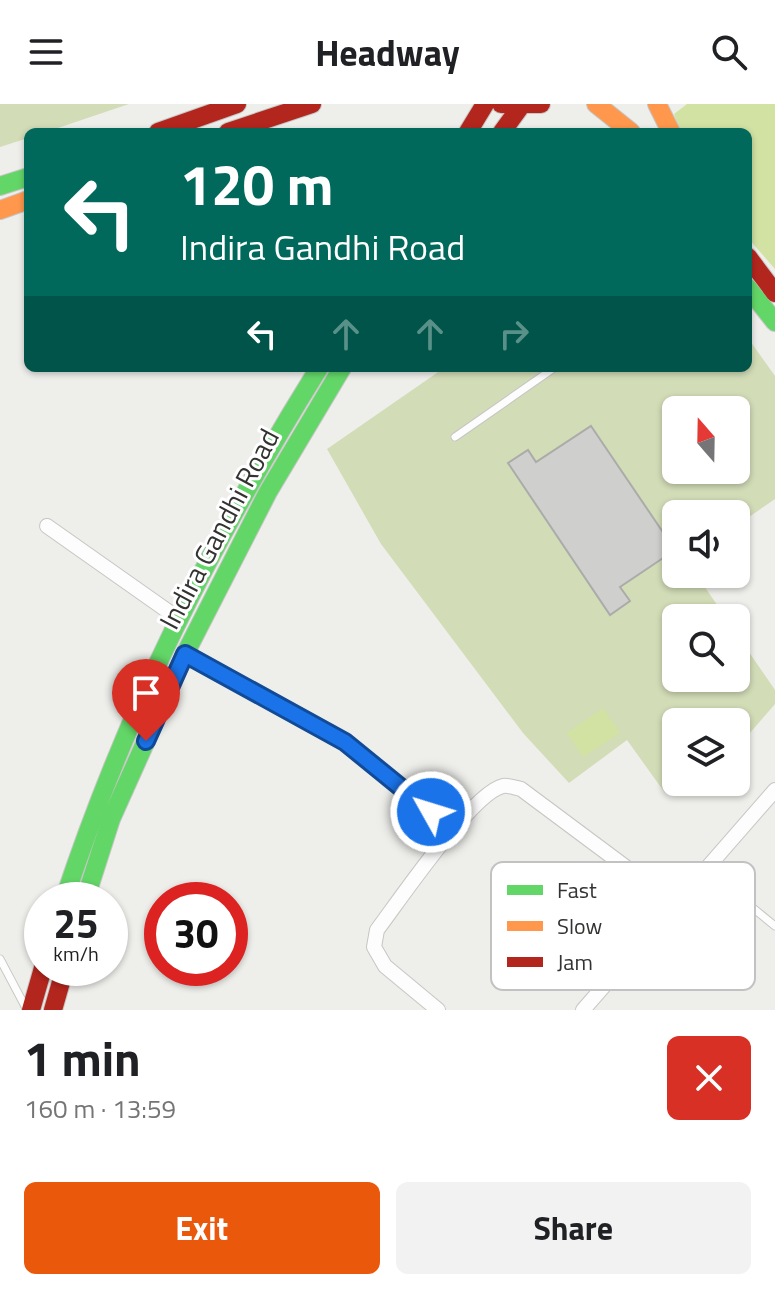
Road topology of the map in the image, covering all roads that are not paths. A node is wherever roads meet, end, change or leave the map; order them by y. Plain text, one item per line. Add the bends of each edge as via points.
1 (237, 104) edge
2 (312, 104) edge
3 (485, 104) edge
4 (501, 104) edge
5 (541, 104) edge
6 (596, 104) edge
7 (657, 104) edge
8 (521, 106) junction
9 (169, 128) edge
10 (240, 128) edge
11 (470, 128) edge
12 (505, 128) edge
13 (626, 128) edge
14 (669, 128) edge
15 (24, 178) edge
16 (0, 186) edge
17 (24, 201) edge
18 (0, 210) edge
19 (752, 262) edge
20 (752, 293) edge
21 (775, 293) edge
22 (775, 322) edge
23 (316, 372) edge
24 (339, 372) edge
25 (548, 372) edge
26 (455, 437) dead end
27 (47, 526) dead end
28 (179, 619) junction
29 (185, 654) junction
30 (775, 790) edge
31 (453, 829) junction
32 (619, 862) edge
33 (711, 862) edge
34 (70, 882) edge
35 (91, 882) edge
36 (755, 908) edge
37 (774, 923) edge
38 (0, 959) edge
39 (37, 986) edge
40 (60, 986) edge
41 (600, 990) edge
42 (29, 1010) edge
43 (53, 1010) edge
44 (438, 1010) edge
45 (583, 1010) edge

1 - 9 main road
2 - 10 main road
3 - 11 main road
4 - 8 main road
5 - 8 main road
6 - 13 main road
7 - 14 main road
8 - 12 main road
15 - 16 main road
17 - 18 main road
19 - 21 main road
20 - 22 main road
23 - 28 main road, Indira Gandhi Road via 265,452
24 - 29 main road, Indira Gandhi Road via 268,492
25 - 26 lane
27 - 28 street
28 - 34 main road, Indira Gandhi Road via 132,717
29 - 31 street via 345,742
29 - 35 main road, Indira Gandhi Road via 111,819
30 - 33 street
31 - 32 street via 493,790 506,785 521,789
31 - 44 street via 377,930 374,947 385,966
36 - 37 lane
38 - 42 lane
39 - 42 main road
40 - 43 main road
41 - 45 street

